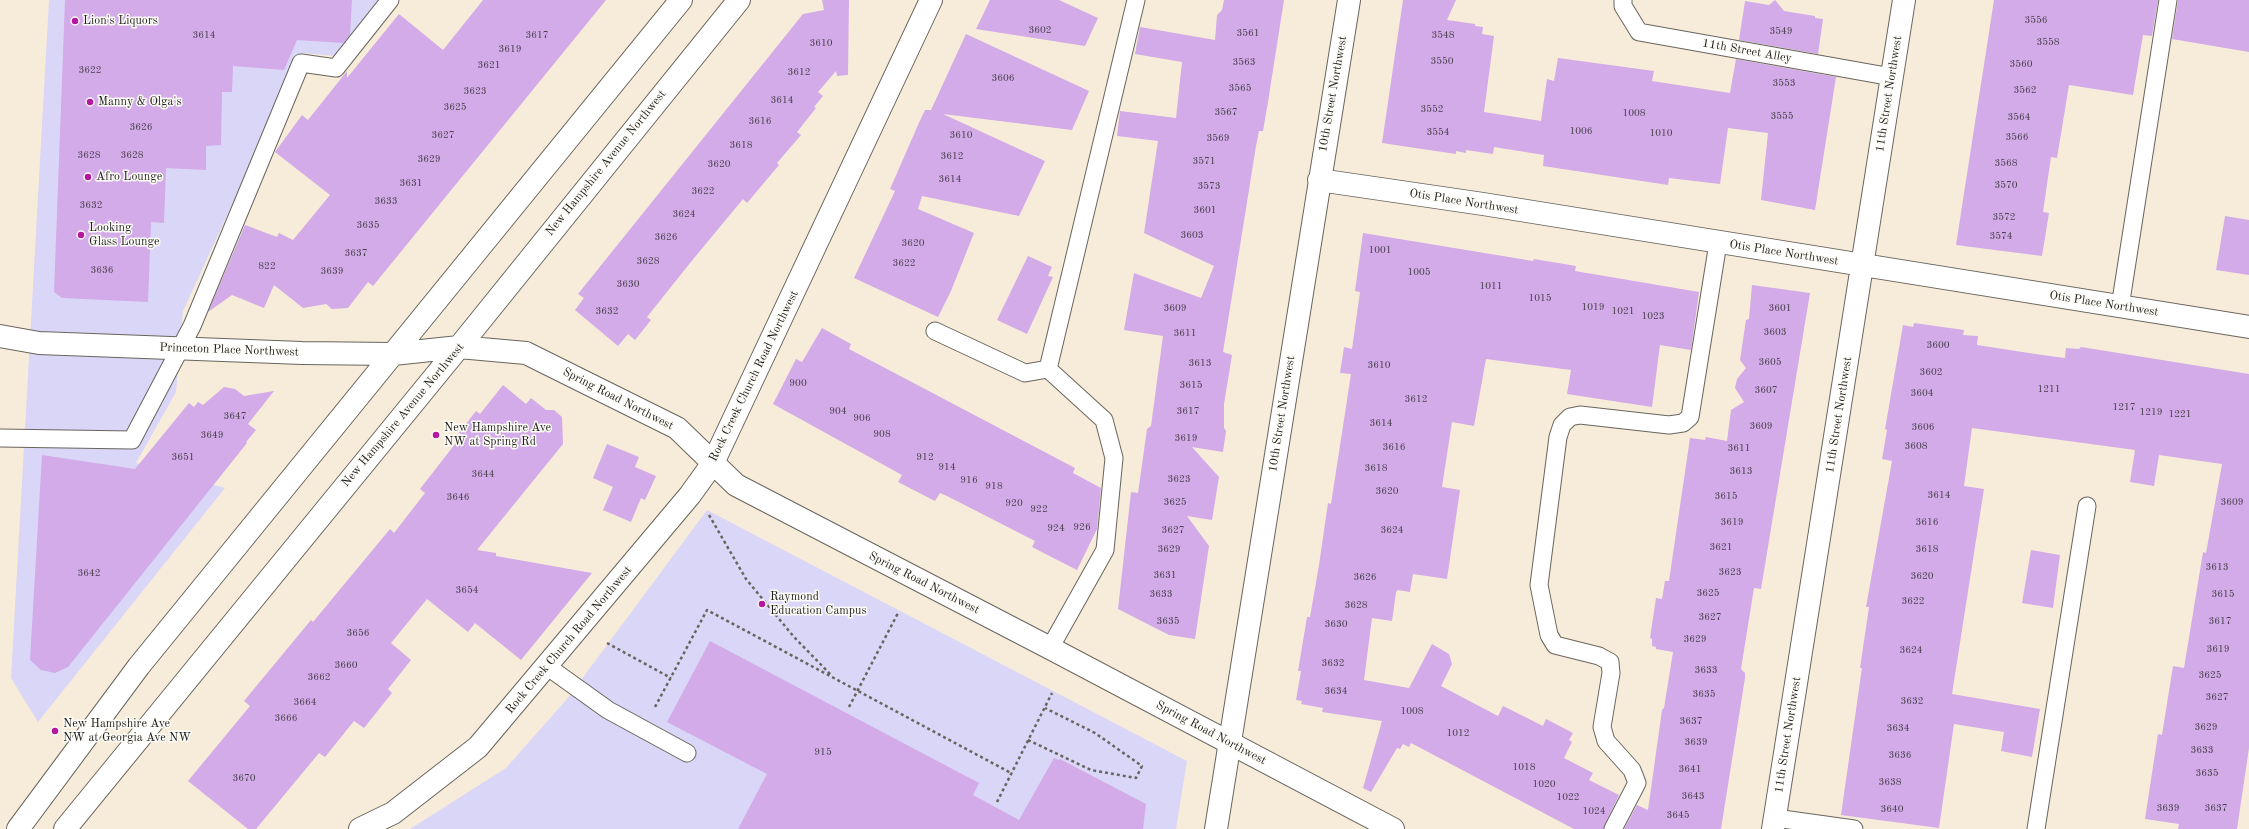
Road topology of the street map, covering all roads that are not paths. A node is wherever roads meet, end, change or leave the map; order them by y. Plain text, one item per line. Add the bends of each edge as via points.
1 (390, 0) edge
2 (681, 0) edge
3 (739, 0) edge
4 (931, 0) edge
5 (1136, 0) edge
6 (1349, 0) edge
7 (1623, 0) edge
8 (1904, 0) edge
9 (2168, 0) edge
10 (1892, 77) junction
11 (1319, 180) junction
12 (1718, 243) junction
13 (1862, 266) junction
14 (2120, 306) junction
15 (2249, 327) edge
16 (935, 331) dead end
17 (0, 336) edge
18 (459, 347) junction
19 (179, 348) junction
20 (393, 354) junction
21 (1048, 369) junction
22 (0, 438) edge
23 (713, 463) junction
24 (2087, 506) dead end
25 (1050, 648) junction
26 (548, 667) junction
27 (1230, 743) junction
28 (687, 753) dead end
29 (1774, 823) edge
30 (18, 829) edge
31 (65, 829) edge
32 (360, 829) edge
33 (1216, 829) edge
34 (1393, 829) edge
35 (1613, 829) edge
36 (1854, 829) edge
37 (2036, 829) edge

1 - 19 lane via 336,68 301,63 192,326
2 - 20 street
3 - 18 street, New Hampshire Avenue Northwest
4 - 23 street, Rock Creek Church Road Northwest
5 - 21 lane
6 - 11 street, 10th Street Northwest
7 - 10 lane, 11th Street Alley via 1623,6 1639,32
8 - 10 street, 11th Street Northwest
9 - 14 lane
10 - 13 street, 11th Street Northwest
11 - 12 street, Otis Place Northwest
11 - 27 street, 10th Street Northwest
12 - 13 street, Otis Place Northwest
12 - 35 lane via 1690,417 1684,423 1669,425 1580,415 1570,417 1562,425 1558,437 1539,584 1549,634 1555,645 1599,656 1610,662 1611,673 1602,727 1606,741 1632,770 1637,783
13 - 14 street, Otis Place Northwest
13 - 29 street, 11th Street Northwest
14 - 15 street, Otis Place Northwest
16 - 21 lane via 1025,373
17 - 19 street, Princeton Place Northwest via 39,343
18 - 20 street, Princeton Place Northwest
18 - 23 street, Spring Road Northwest via 526,353 676,428
18 - 31 street, New Hampshire Avenue Northwest
19 - 20 street, Princeton Place Northwest
19 - 22 lane via 132,440
20 - 30 street via 139,666
21 - 25 lane via 1104,420 1114,458 1104,550
23 - 25 street, Spring Road Northwest via 736,485
23 - 26 street, Rock Creek Church Road Northwest via 690,495
24 - 37 lane
25 - 27 street, Spring Road Northwest
26 - 28 lane via 608,710
26 - 32 street, Rock Creek Church Road Northwest via 478,747 393,813
27 - 33 street, 10th Street Northwest
27 - 34 street, Spring Road Northwest
29 - 36 lane

